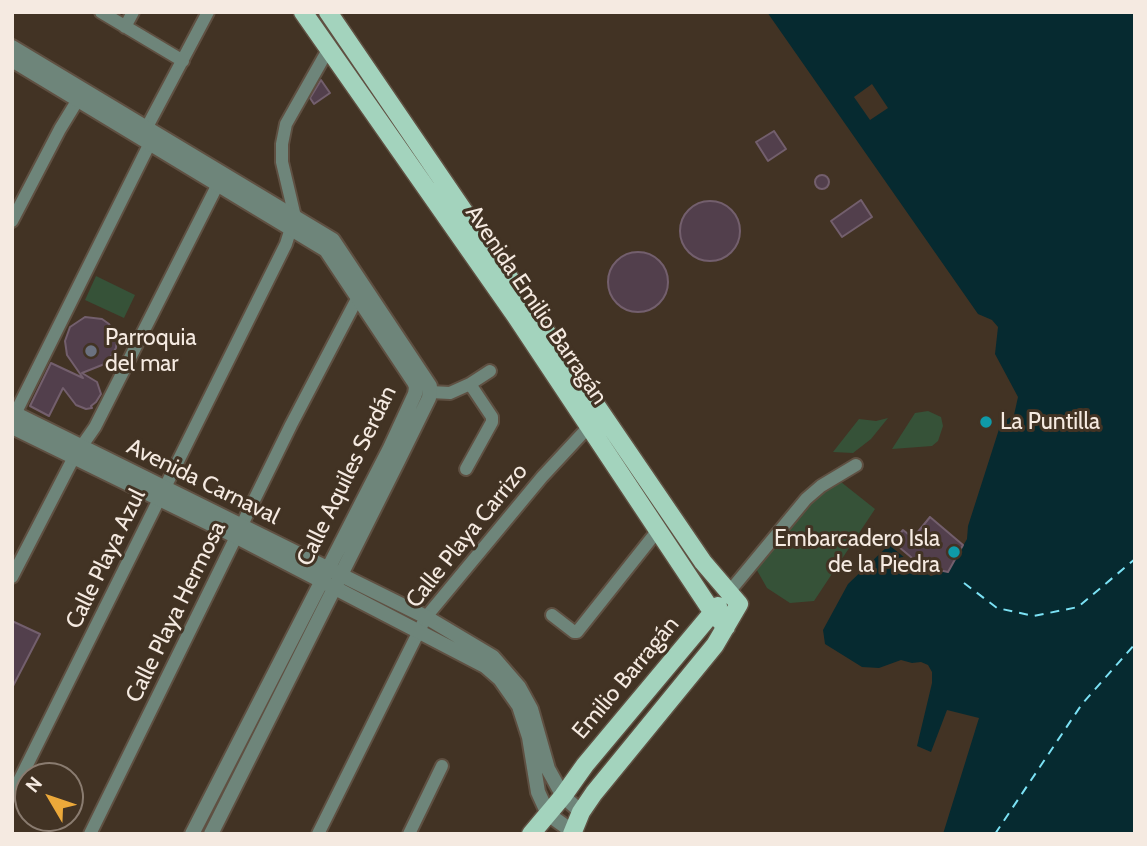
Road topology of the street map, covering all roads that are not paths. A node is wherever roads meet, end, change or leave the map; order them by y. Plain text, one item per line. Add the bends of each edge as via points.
1 (100, 12) edge
2 (133, 12) edge
3 (208, 12) edge
4 (303, 12) edge
5 (328, 12) edge
6 (125, 27) junction
7 (12, 47) edge
8 (329, 48) junction
9 (12, 60) edge
10 (183, 61) junction
11 (81, 94) junction
12 (392, 105) junction
13 (376, 117) junction
14 (147, 127) junction
15 (150, 143) junction
16 (185, 157) junction
17 (218, 184) junction
18 (12, 220) edge
19 (293, 223) junction
20 (342, 262) junction
21 (358, 297) junction
22 (490, 371) dead end
23 (470, 384) junction
24 (430, 392) junction
25 (595, 420) junction
26 (14, 424) edge
27 (77, 452) junction
28 (856, 465) dead end
29 (466, 469) dead end
30 (162, 493) junction
31 (658, 530) junction
32 (240, 531) junction
33 (12, 577) edge
34 (331, 578) junction
35 (734, 598) junction
36 (713, 613) junction
37 (552, 615) dead end
38 (423, 623) junction
39 (726, 627) junction
40 (442, 766) dead end
41 (12, 794) edge
42 (563, 796) junction
43 (581, 812) junction
44 (548, 814) junction
45 (194, 833) edge
46 (572, 833) edge
47 (90, 834) edge
48 (211, 834) edge
49 (318, 834) edge
50 (409, 834) edge
51 (531, 834) edge

1 - 6 street
2 - 6 street
3 - 10 street
4 - 8 main road, Avenida Emilio Barragán
5 - 12 main road, Avenida Emilio Barragán
6 - 10 street
7 - 11 street, Calle Aquiles Serdán
8 - 13 main road, Avenida Emilio Barragán
8 - 19 street via 286,124 282,162
9 - 11 street, Calle Aquiles Serdán
10 - 14 street
11 - 14 street, Calle Aquiles Serdán
11 - 15 street, Calle Aquiles Serdán
11 - 18 street
12 - 13 main road
12 - 25 main road, Avenida Emilio Barragán
13 - 25 main road, Avenida Emilio Barragán
14 - 16 street, Calle Aquiles Serdán
15 - 16 street, Calle Aquiles Serdán
15 - 26 street
16 - 17 street, Calle Aquiles Serdán
16 - 19 street, Calle Aquiles Serdán
17 - 19 street, Calle Aquiles Serdán
17 - 27 street via 95,427
19 - 20 street, Calle Aquiles Serdán
19 - 30 street, Calle Playa Azul
20 - 21 street, Calle Aquiles Serdán
20 - 24 street, Calle Aquiles Serdán via 425,376
21 - 32 street, Calle Playa Hermosa
21 - 34 street, Calle Aquiles Serdán via 414,382 415,394
22 - 23 street, Calle Aquiles Serdán
23 - 24 street, Calle Aquiles Serdán via 450,393
23 - 29 street via 492,422
24 - 34 street, Calle Aquiles Serdán
25 - 31 main road, Avenida Emilio Barragán
25 - 35 main road, Avenida Emilio Barragán
25 - 38 street, Calle Playa Carrizo via 542,477
26 - 27 street, Avenida Carnaval
27 - 30 street, Avenida Carnaval
27 - 33 street
28 - 35 street via 806,499 741,577
30 - 32 street, Avenida Carnaval
30 - 41 street, Calle Playa Azul
31 - 36 main road, Avenida Emilio Barragán
31 - 37 street via 578,632
32 - 34 street, Avenida Carnaval
32 - 47 street, Calle Playa Hermosa
34 - 38 street, Avenida Carnaval
34 - 45 street, Calle Aquiles Serdán
34 - 48 street, Calle Aquiles Serdán
35 - 36 main road, Emilio Barragán
35 - 39 main road, Emilio Barragán
36 - 39 main road, Avenida Emilio Barragán
36 - 42 main road, Emilio Barragán
38 - 42 street, Avenida Carnaval via 493,657 512,677 531,709 548,769
38 - 44 street, Avenida Carnaval via 485,666 510,693 524,720 538,792
38 - 49 street, Calle Playa Carrizo
39 - 43 main road, Emilio Barragán
40 - 50 street
42 - 43 street
42 - 44 main road, Emilio Barragán
43 - 46 main road, Emilio Barragán
44 - 46 street, Emilio Barragán
44 - 51 main road, Emilio Barragán

